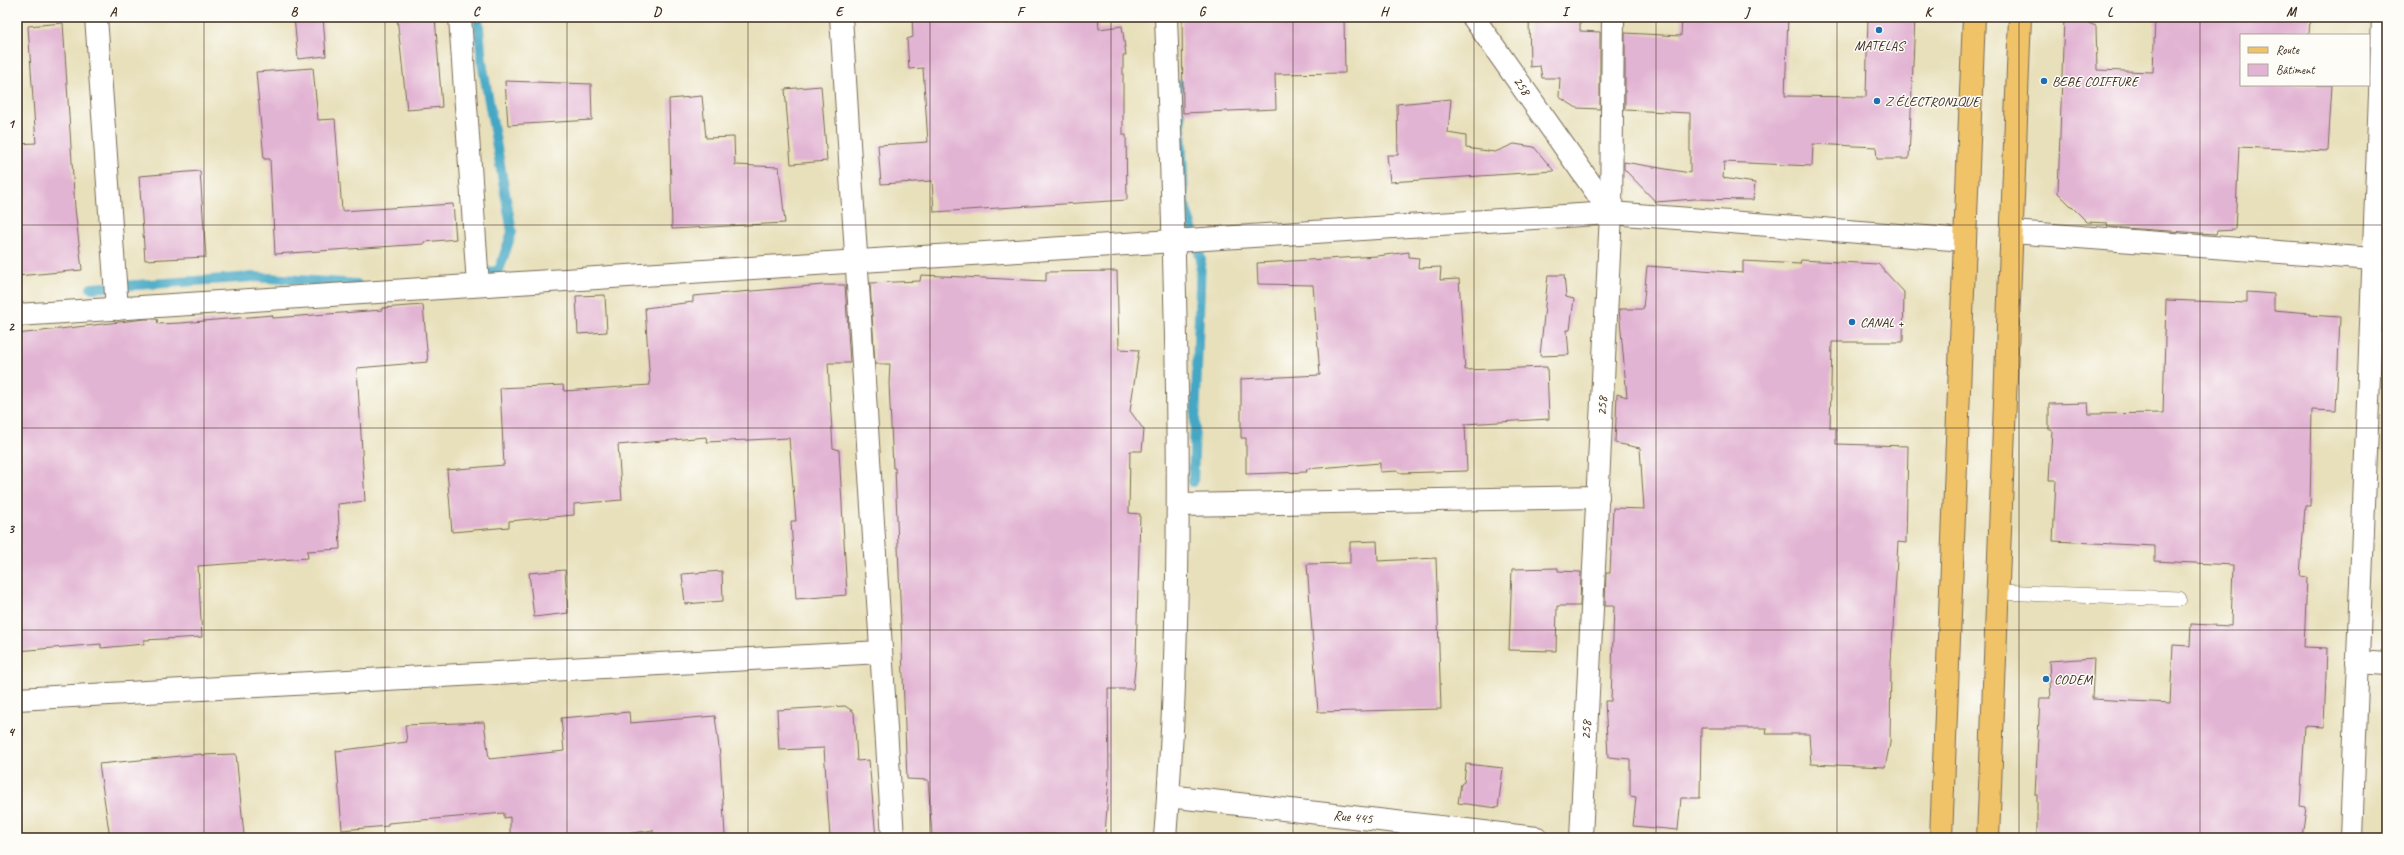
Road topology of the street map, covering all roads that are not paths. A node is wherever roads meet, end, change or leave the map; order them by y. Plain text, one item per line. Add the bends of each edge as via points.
1 (96, 17) edge
2 (460, 17) edge
3 (841, 17) edge
4 (1166, 17) edge
5 (1473, 17) edge
6 (1613, 17) edge
7 (1974, 17) edge
8 (2020, 17) edge
9 (2383, 17) edge
10 (1611, 213) junction
11 (2012, 232) junction
12 (1965, 240) junction
13 (1174, 241) junction
14 (2373, 259) junction
15 (857, 261) junction
16 (478, 285) junction
17 (117, 309) junction
18 (17, 315) edge
19 (1598, 497) junction
20 (1179, 505) junction
21 (1997, 592) junction
22 (2179, 599) dead end
23 (881, 652) junction
24 (2357, 662) junction
25 (2387, 664) edge
26 (17, 699) edge
27 (1168, 796) junction
28 (893, 838) edge
29 (1165, 838) edge
30 (1537, 838) edge
31 (1581, 838) edge
32 (1941, 838) edge
33 (1988, 838) edge
34 (2351, 838) edge

1 - 17 street
2 - 16 street
3 - 15 street
4 - 13 street
5 - 10 street, 258
6 - 10 street
7 - 12 main road
8 - 11 main road
9 - 14 street
10 - 12 street
10 - 13 street
10 - 19 street, 258
11 - 14 street
11 - 21 main road
12 - 32 main road
13 - 15 street
13 - 20 street
14 - 24 street
15 - 16 street
15 - 23 street
16 - 17 street
17 - 18 street
19 - 20 street
19 - 31 street, 258
20 - 27 street
21 - 22 lane
21 - 33 main road
23 - 26 street
23 - 28 street
24 - 25 street
24 - 34 street
27 - 29 street
27 - 30 street, Rue 445

